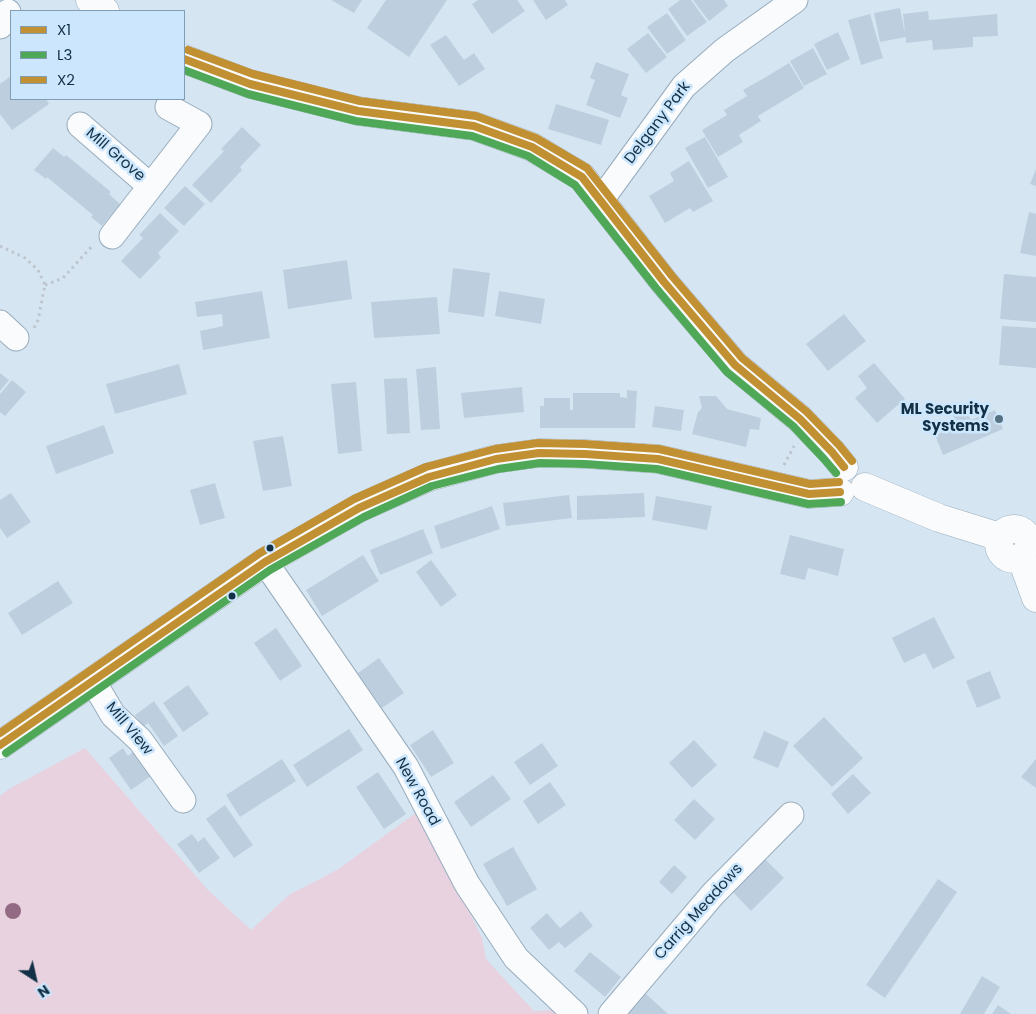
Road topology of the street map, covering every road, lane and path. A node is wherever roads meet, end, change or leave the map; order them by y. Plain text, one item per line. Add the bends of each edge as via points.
1 (90, 0) edge
2 (795, 0) edge
3 (104, 10) edge
4 (185, 61) edge
5 (164, 101) edge
6 (80, 125) dead end
7 (149, 185) junction
8 (601, 200) junction
9 (112, 236) joint
10 (0, 246) edge
11 (45, 285) junction
12 (8, 330) edge
13 (806, 425) junction
14 (850, 482) junction
15 (774, 485) junction
16 (1020, 536) edge
17 (265, 562) junction
18 (1036, 598) edge
19 (93, 681) junction
20 (2, 740) edge
21 (183, 800) dead end
22 (791, 815) dead end
23 (576, 1014) edge
24 (611, 1014) edge

1 - 3 main road
2 - 8 street, Delgany Park via 725,50 684,86
4 - 8 main road via 250,84 358,111 474,126 532,147 582,177
5 - 7 street, Mill Grove via 199,124
6 - 7 street, Mill Grove
7 - 9 street, Mill Grove
8 - 13 main road via 735,366
9 - 11 path via 97,240 64,278
10 - 11 path via 26,258 38,270
11 - 12 path via 38,320 25,342
13 - 14 main road via 832,452
13 - 15 path
14 - 15 main road via 809,494
14 - 16 main road via 939,518
15 - 17 main road via 658,459 585,454 539,454 496,459 429,477 359,508
16 - 18 main road
17 - 19 main road
17 - 23 street, New Road via 406,767 467,884 516,958
19 - 20 main road
19 - 21 street, Mill View via 113,715 140,740
22 - 24 street, Carrig Meadows via 713,894

